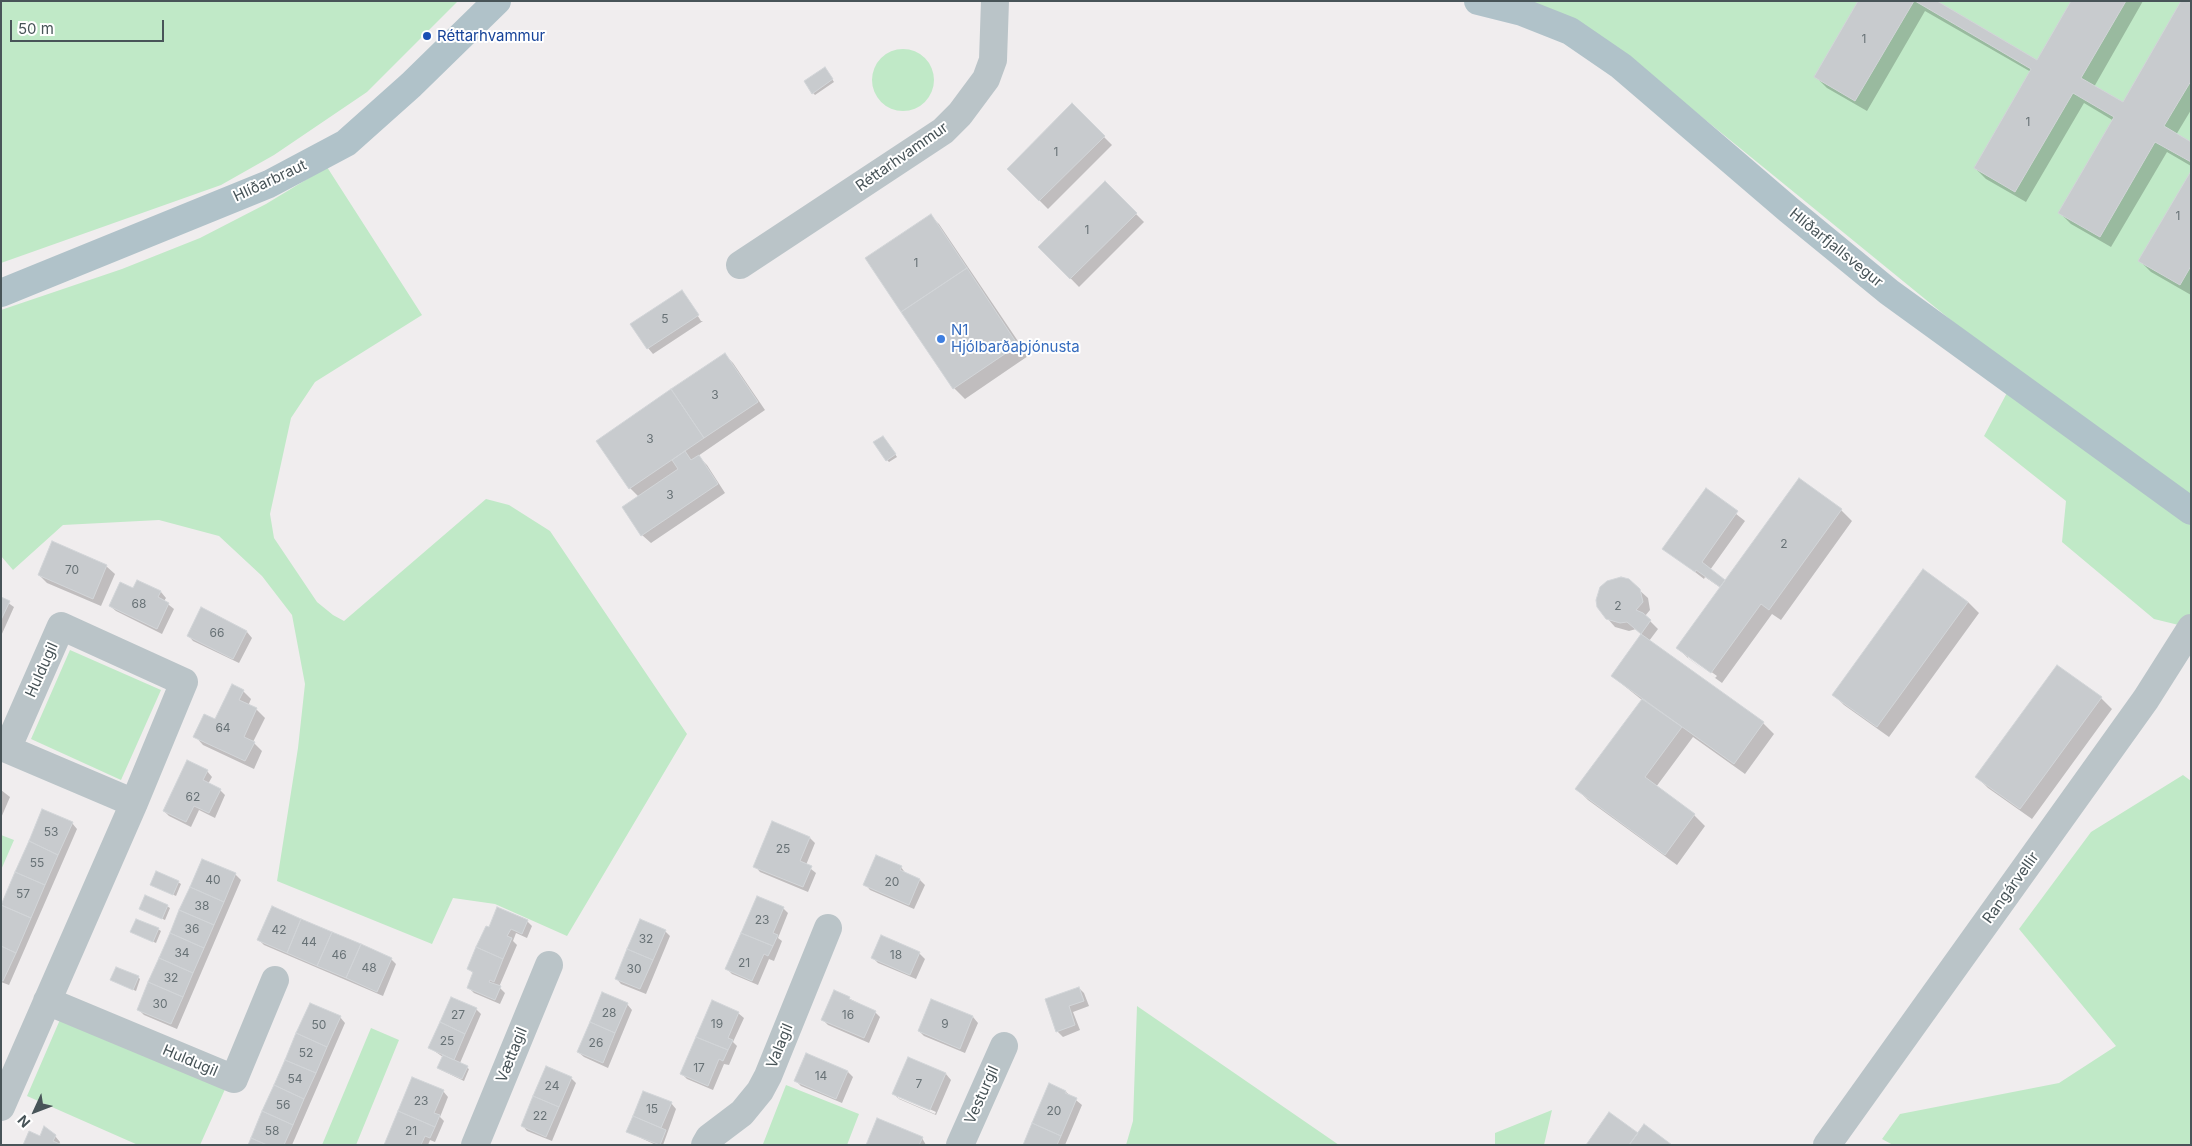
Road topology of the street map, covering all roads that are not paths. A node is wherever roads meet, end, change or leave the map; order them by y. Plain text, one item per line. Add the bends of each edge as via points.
1 (496, 1) edge
2 (995, 1) edge
3 (1478, 1) edge
4 (740, 265) dead end
5 (1, 293) edge
6 (2191, 511) edge
7 (2191, 628) edge
8 (134, 803) junction
9 (828, 928) dead end
10 (549, 965) dead end
11 (275, 980) dead end
12 (47, 1001) junction
13 (1004, 1046) dead end
14 (1, 1107) edge
15 (475, 1145) edge
16 (705, 1145) edge
17 (960, 1145) edge
18 (1827, 1145) edge

1 - 5 main road, Hlíðarbraut via 411,85 346,143 269,184
2 - 4 street, Réttarhvammur via 992,60 986,79 960,114 943,131
3 - 6 main road, Hlíðarfjallsvegur via 1522,12 1570,31 1621,66 1889,292
7 - 18 street, Rangárvellir via 2146,699
8 - 8 street, Huldugil via 184,682 61,626 7,749
8 - 12 street, Huldugil
9 - 16 street, Valagil via 760,1091 742,1113 709,1138
10 - 15 street, Vættagil
11 - 12 street, Huldugil via 234,1079
12 - 14 street, Huldugil
13 - 17 street, Vesturgil

